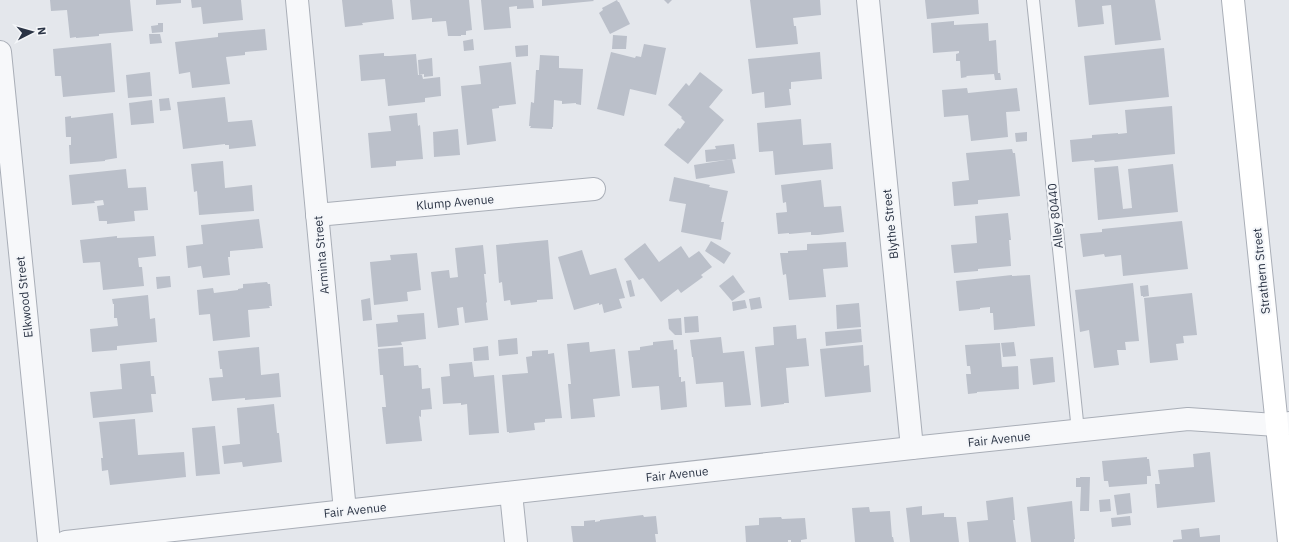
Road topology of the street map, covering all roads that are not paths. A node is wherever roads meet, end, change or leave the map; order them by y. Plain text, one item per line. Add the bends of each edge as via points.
1 (297, 0) edge
2 (868, 0) edge
3 (1033, 0) edge
4 (1233, 0) edge
5 (0, 52) edge
6 (594, 189) dead end
7 (317, 215) junction
8 (1283, 424) edge
9 (1078, 431) junction
10 (912, 448) junction
11 (511, 493) junction
12 (345, 511) junction
13 (49, 542) edge
14 (66, 542) edge
15 (516, 542) edge
16 (1289, 542) edge

1 - 7 street, Arminta Street
2 - 10 street, Blythe Street
3 - 9 lane, Alley 80440
4 - 8 main road, Strathern Street
5 - 13 street, Elkwood Street
6 - 7 street, Klump Avenue
7 - 12 street, Arminta Street
8 - 9 street, Fair Avenue via 1188,419
8 - 16 main road, Strathern Street
9 - 10 street, Fair Avenue
10 - 11 street, Fair Avenue
11 - 12 street, Fair Avenue
11 - 15 street
12 - 14 street, Fair Avenue

